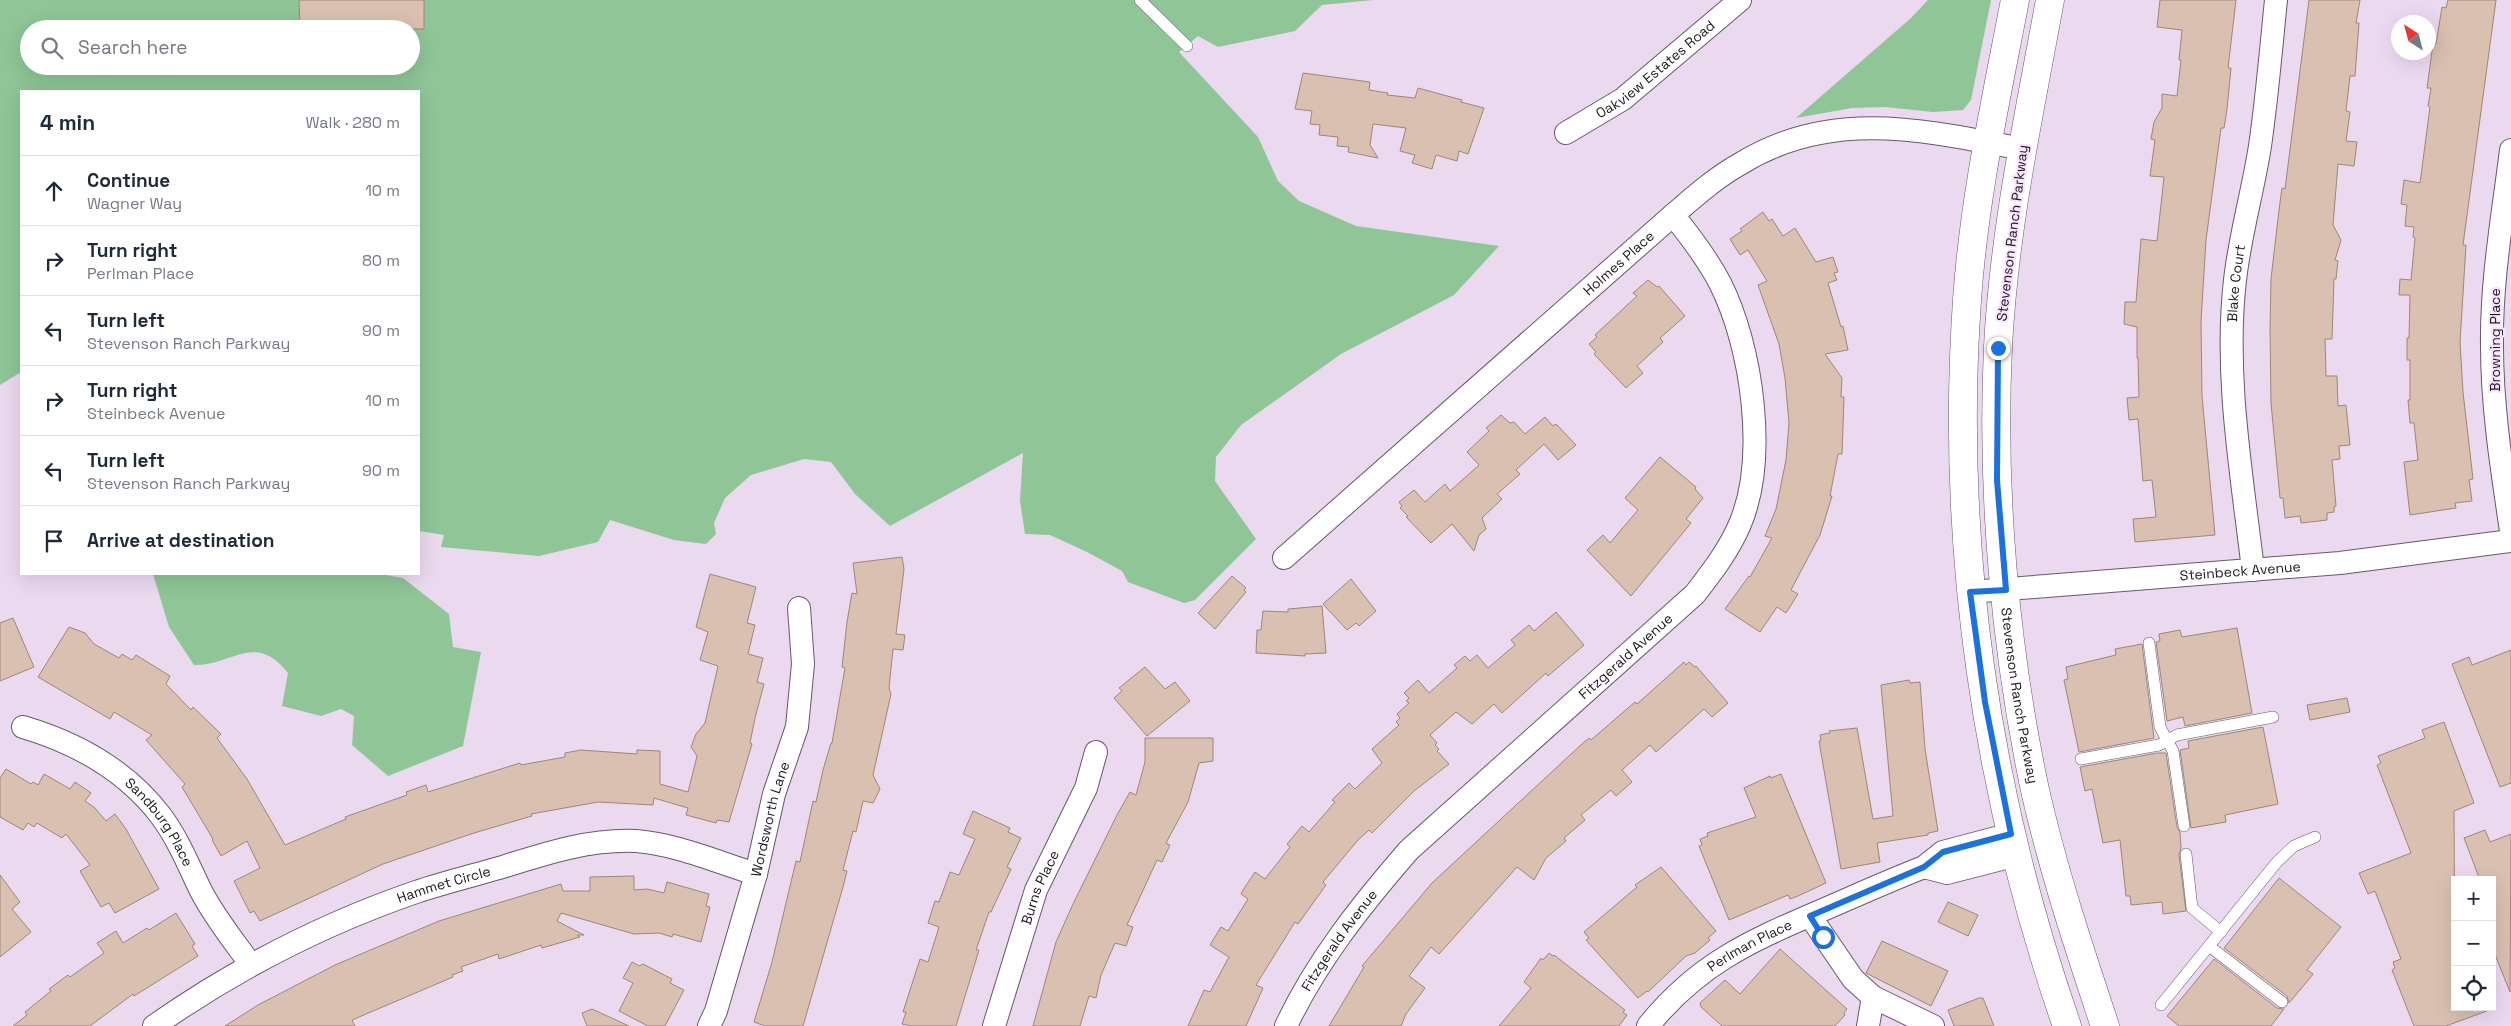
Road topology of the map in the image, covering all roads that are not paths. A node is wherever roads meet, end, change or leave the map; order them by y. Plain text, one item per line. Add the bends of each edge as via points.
1 (1140, 0) edge
2 (1740, 0) edge
3 (2015, 0) edge
4 (2050, 0) edge
5 (2276, 0) edge
6 (1187, 46) dead end
7 (1566, 133) dead end
8 (1987, 142) junction
9 (2022, 149) junction
10 (2511, 150) edge
11 (1673, 215) junction
12 (2511, 531) edge
13 (2511, 541) edge
14 (1284, 558) dead end
15 (2253, 570) junction
16 (2006, 590) junction
17 (1970, 592) junction
18 (799, 608) dead end
19 (2148, 644) dead end
20 (2273, 717) dead end
21 (23, 727) dead end
22 (2168, 740) junction
23 (1096, 752) dead end
24 (2081, 759) dead end
25 (2184, 826) dead end
26 (2315, 837) dead end
27 (2014, 844) junction
28 (2186, 854) dead end
29 (756, 874) junction
30 (1810, 916) junction
31 (2221, 932) junction
32 (2209, 946) junction
33 (251, 965) junction
34 (1873, 996) junction
35 (2282, 1002) dead end
36 (2161, 1005) dead end
37 (154, 1026) edge
38 (709, 1026) edge
39 (994, 1026) edge
40 (1286, 1026) edge
41 (1648, 1026) edge
42 (1868, 1026) edge
43 (1933, 1026) edge
44 (2067, 1026) edge
45 (2105, 1026) edge

1 - 6 lane
2 - 7 street, Oakview Estates Road via 1623,99
3 - 8 main road
4 - 9 main road, Stevenson Ranch Parkway
5 - 15 street, Blake Court via 2260,146 2235,280 2232,326 2238,442
8 - 9 street, Holmes Place
8 - 11 street, Holmes Place via 1885,127 1821,132 1792,140 1741,162
8 - 17 main road via 1972,250 1964,358 1964,478
9 - 16 main road, Stevenson Ranch Parkway via 2003,283 1998,348 1997,480
10 - 12 street, Browning Place via 2497,258 2492,346 2500,461
11 - 14 street, Holmes Place
11 - 40 street, Fitzgerald Avenue via 1697,244 1721,284 1745,358 1753,402 1754,442 1750,485 1740,523 1721,560 1695,594 1409,850 1382,881 1317,970
13 - 15 street, Steinbeck Avenue
15 - 16 street, Steinbeck Avenue
16 - 17 street, Steinbeck Avenue
16 - 45 main road, Stevenson Ranch Parkway via 2013,660 2035,790 2065,902
17 - 27 main road via 1985,702
18 - 29 street, Wordsworth Lane via 803,664 797,727 774,794
19 - 22 lane via 2160,726
20 - 22 lane via 2177,735
21 - 33 street, Sandburg Place via 72,744 101,762 140,794 176,838 214,913
22 - 24 lane via 2159,745
22 - 25 lane via 2174,751
23 - 39 street, Burns Place via 1086,788 1036,890
26 - 31 lane via 2286,852
27 - 30 street, Perlman Place via 1943,852 1924,867
27 - 44 main road
28 - 31 lane via 2192,908
29 - 33 street, Hammet Circle via 669,847 636,841 573,847 416,892
29 - 38 street, Wordsworth Lane
30 - 34 street via 1853,979
30 - 41 street, Perlman Place via 1758,938 1721,959 1691,981
31 - 32 lane
32 - 35 lane
32 - 36 lane
33 - 37 street, Hammet Circle
34 - 42 street
34 - 43 street

